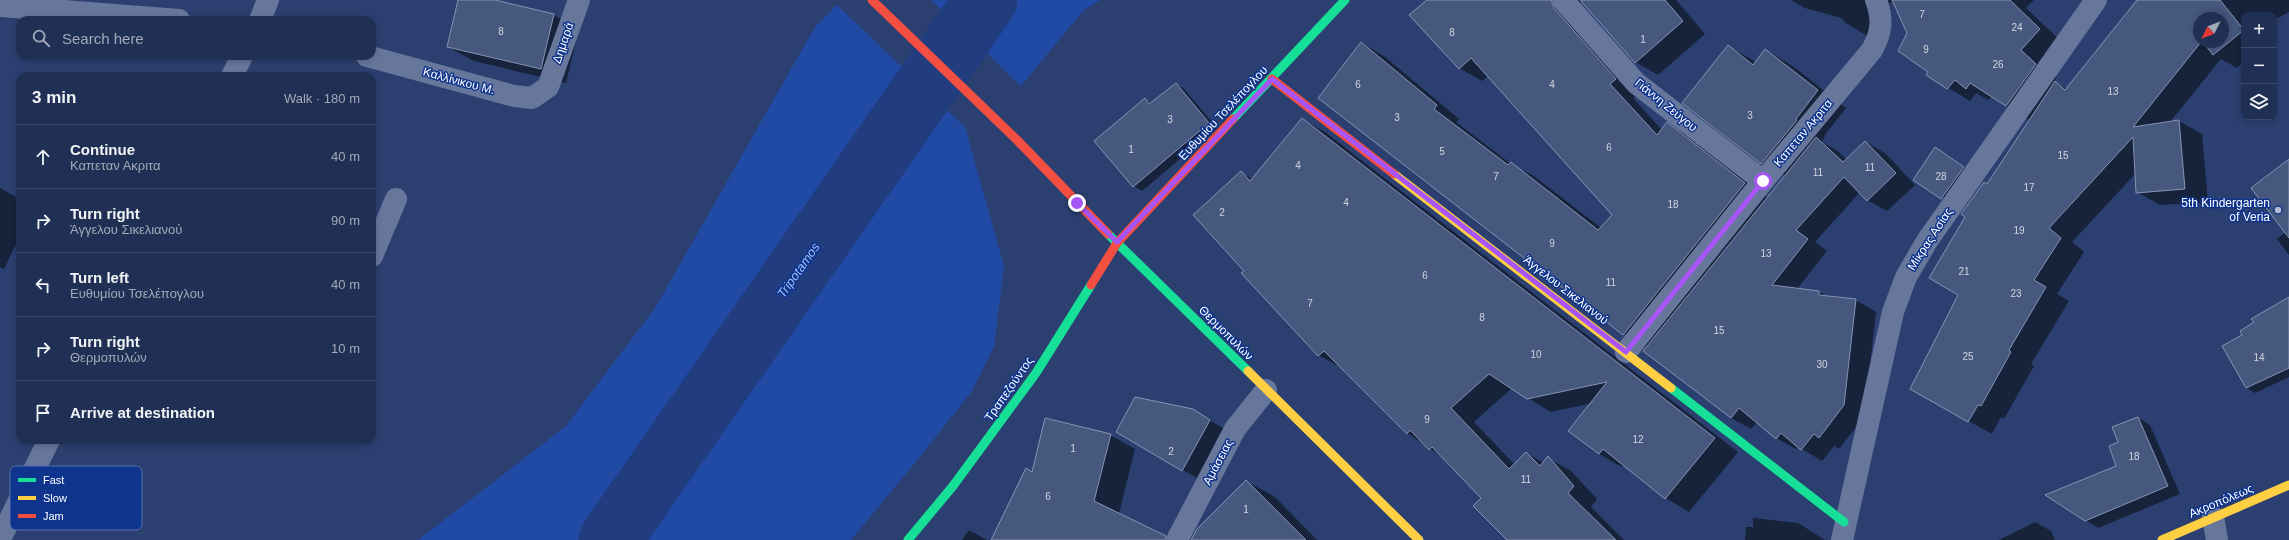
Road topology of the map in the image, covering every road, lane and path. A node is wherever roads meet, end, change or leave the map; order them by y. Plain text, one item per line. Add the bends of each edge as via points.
1 (268, 0) edge
2 (578, 0) edge
3 (872, 0) edge
4 (1345, 0) edge
5 (1563, 0) edge
6 (1876, 0) edge
7 (2096, 0) edge
8 (0, 6) edge
9 (128, 16) edge
10 (262, 16) edge
11 (376, 58) edge
12 (240, 60) edge
13 (234, 72) edge
14 (1272, 79) junction
15 (548, 87) joint
16 (1763, 181) junction
17 (396, 199) dead end
18 (1117, 242) junction
19 (376, 246) edge
20 (1626, 352) junction
21 (1266, 390) junction
22 (48, 444) edge
23 (37, 466) edge
24 (2289, 485) edge
25 (2213, 517) junction
26 (10, 518) edge
27 (1843, 531) edge
28 (0, 538) edge
29 (908, 540) edge
30 (1177, 540) edge
31 (1419, 540) edge
32 (2162, 540) edge
33 (2217, 540) edge

1 - 10 street
2 - 15 street, Δημαρά
3 - 18 street, Θερμοπυλών via 1018,141
4 - 14 street, Ευθυμίου Τσελέπογλου
5 - 16 street, Γιάννη Ζεύγου via 1636,82
6 - 16 street, Καπεταν Ακριτα via 1882,22 1879,37 1872,50
7 - 27 street, Μίκρας Ασίας via 1927,241 1906,277 1893,312
8 - 9 street
11 - 15 street, Καλλίνικου Μ. via 514,96 532,98
12 - 13 street
14 - 18 street, Ευθυμίου Τσελέπογλου
14 - 20 street, Άγγελου Σικελιανού
16 - 20 street, Καπεταν Ακριτα
17 - 19 street
18 - 21 street, Θερμοπυλών
18 - 29 street, Τραπεζούντος via 1036,373 953,486
20 - 27 street, Άγγελου Σικελιανού
21 - 30 street, Αμάσειας via 1235,429
21 - 31 street, Θερμοπυλών
22 - 23 street
24 - 25 street, Ακροπόλεως
25 - 32 street, Ακροπόλεως
25 - 33 street
26 - 28 street

